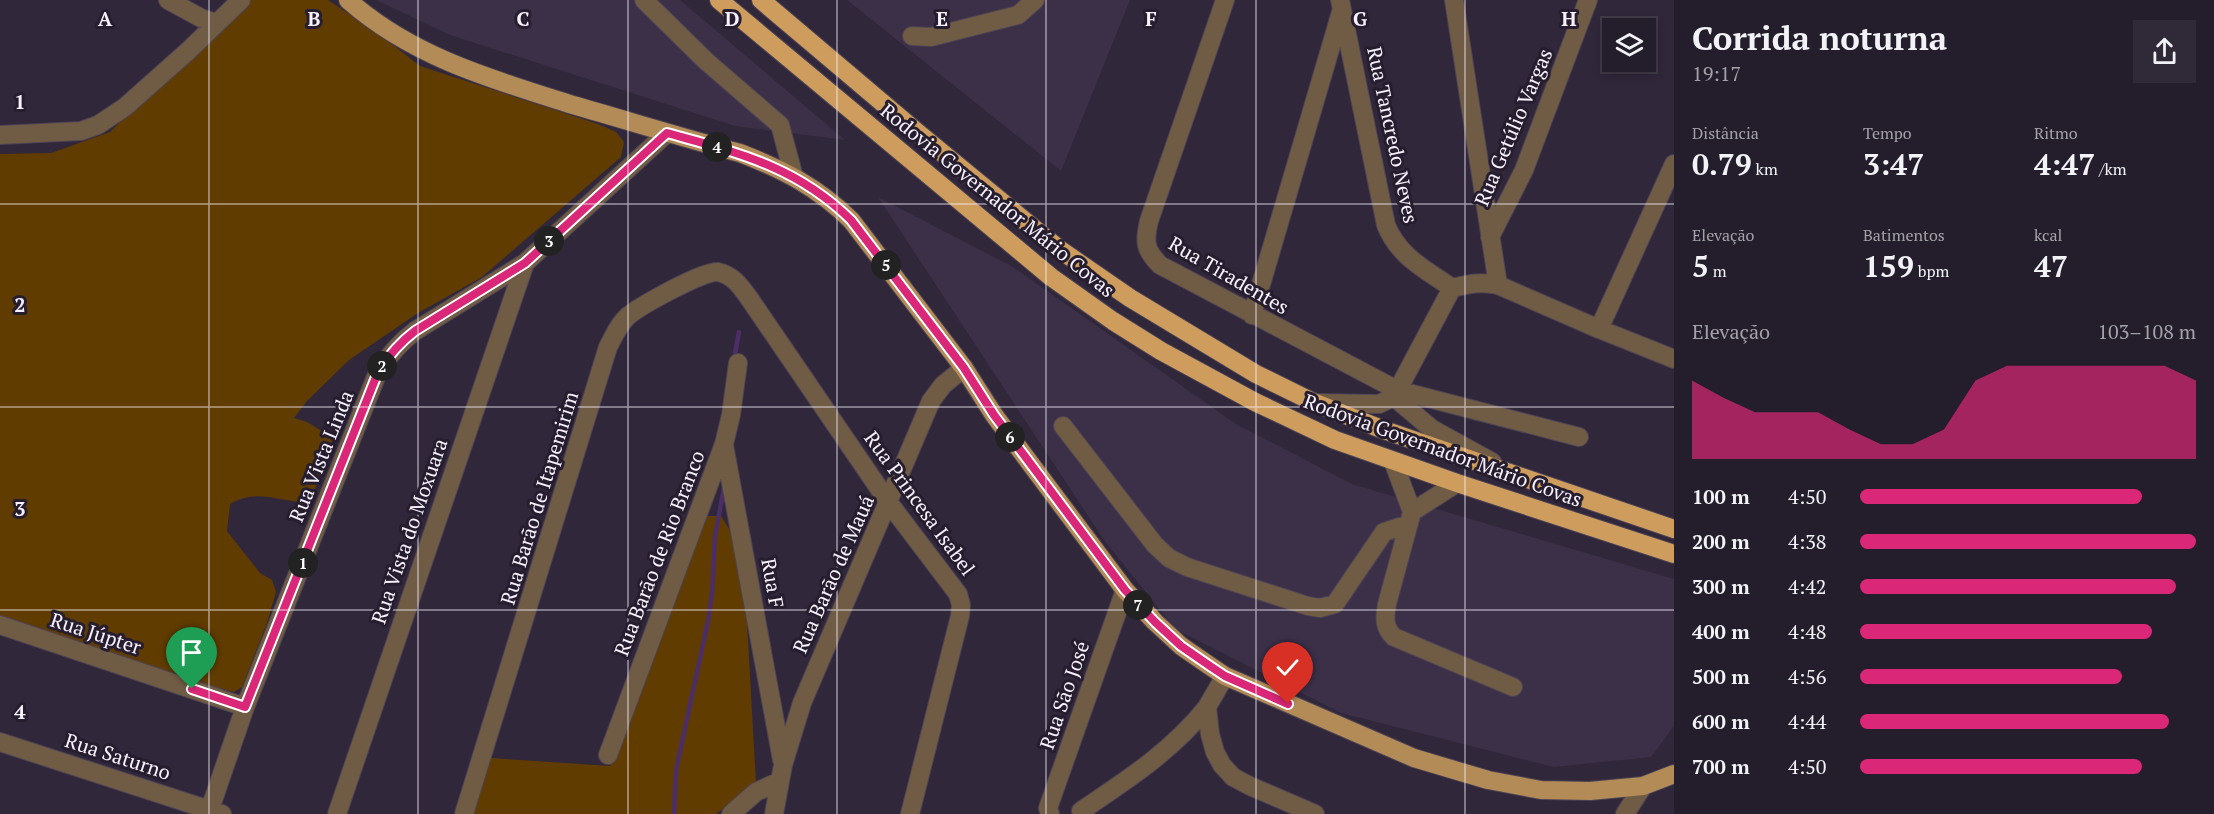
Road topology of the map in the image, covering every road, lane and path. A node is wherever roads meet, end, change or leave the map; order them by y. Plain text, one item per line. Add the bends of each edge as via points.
1 (168, 0) edge
2 (240, 0) edge
3 (348, 0) edge
4 (644, 0) edge
5 (719, 0) edge
6 (761, 0) edge
7 (1035, 0) edge
8 (1225, 0) edge
9 (1454, 0) edge
10 (1588, 0) edge
11 (1342, 4) edge
12 (216, 23) junction
13 (912, 36) dead end
14 (667, 133) junction
15 (0, 135) edge
16 (1674, 164) edge
17 (794, 177) junction
18 (1490, 237) junction
19 (525, 263) junction
20 (736, 281) joint
21 (1498, 285) junction
22 (1452, 288) junction
23 (1252, 315) junction
24 (1599, 329) junction
25 (1674, 359) edge
26 (738, 363) dead end
27 (964, 368) junction
28 (1395, 394) junction
29 (1316, 402) junction
30 (1064, 426) dead end
31 (1579, 437) dead end
32 (724, 444) junction
33 (1393, 461) junction
34 (1521, 478) junction
35 (1457, 483) junction
36 (889, 503) junction
37 (1409, 520) junction
38 (1674, 529) edge
39 (1674, 554) edge
40 (1125, 590) junction
41 (0, 626) edge
42 (1225, 676) junction
43 (1513, 687) dead end
44 (245, 707) junction
45 (1207, 707) junction
46 (0, 742) edge
47 (608, 755) dead end
48 (781, 773) junction
49 (1674, 774) edge
50 (1643, 786) junction
51 (216, 812) edge
52 (1080, 813) edge
53 (337, 814) edge
54 (464, 814) edge
55 (731, 814) edge
56 (774, 814) edge
57 (910, 814) edge
58 (1050, 814) edge
59 (1315, 814) edge
60 (1625, 814) edge

1 - 12 street
2 - 12 street
3 - 14 main road via 391,32 447,63
4 - 17 street via 780,125
5 - 33 highway, Rodovia Governador Mário Covas via 1051,277 1113,321 1264,407 1335,440
6 - 29 highway, Rodovia Governador Mário Covas via 1059,249 1130,298 1256,374
7 - 13 street via 1018,15 931,38
8 - 23 street, Rua Tiradentes via 1149,221 1146,248 1160,265
9 - 18 street
10 - 18 street, Rua Getúlio Vargas via 1524,170
11 - 22 street, Rua Tancredo Neves via 1386,225 1401,251
11 - 23 street
12 - 15 street via 125,107 98,125 81,131
14 - 17 main road via 740,153
14 - 19 street, Rua Vista Linda
16 - 24 street
17 - 27 main road via 830,199 851,220
18 - 21 street
19 - 44 street, Rua Vista Linda via 407,337 378,372
19 - 53 street, Rua Vista do Moxuara
20 - 36 street, Rua Princesa Isabel
20 - 54 street, Rua Barão de Itapemirim via 727,274 702,275 638,309 616,329
21 - 22 street via 1484,282
21 - 24 street
22 - 28 street
23 - 28 street, Rua Tiradentes
24 - 25 street
26 - 32 street, Rua Barão de Rio Branco
27 - 36 street, Rua Barão de Mauá via 931,401
27 - 40 main road via 994,415
28 - 29 street via 1379,404
28 - 31 street
28 - 34 street via 1432,429
29 - 34 highway, Rodovia Governador Mário Covas
30 - 37 street via 1169,558 1308,606 1335,604 1384,532
32 - 47 street, Rua Barão de Rio Branco
32 - 48 street, Rua F
33 - 35 highway, Rodovia Governador Mário Covas
33 - 37 street
34 - 38 highway, Rodovia Governador Mário Covas
35 - 37 street
35 - 39 highway, Rodovia Governador Mário Covas
36 - 48 street, Rua Barão de Mauá via 801,703
36 - 57 street, Rua Princesa Isabel via 952,584 961,604
37 - 43 street via 1387,604 1387,631
40 - 42 main road via 1181,646
40 - 58 street, Rua São José via 1048,808
41 - 44 street, Rua Júpter
42 - 45 street
42 - 50 main road via 1414,758 1488,780 1541,790
44 - 51 street, Rua Vista Linda
45 - 52 street via 1168,749
45 - 59 street via 1215,752 1233,777
46 - 51 street, Rua Saturno
48 - 55 street
48 - 56 street, Rua Barão de Mauá
49 - 50 main road
50 - 60 street

